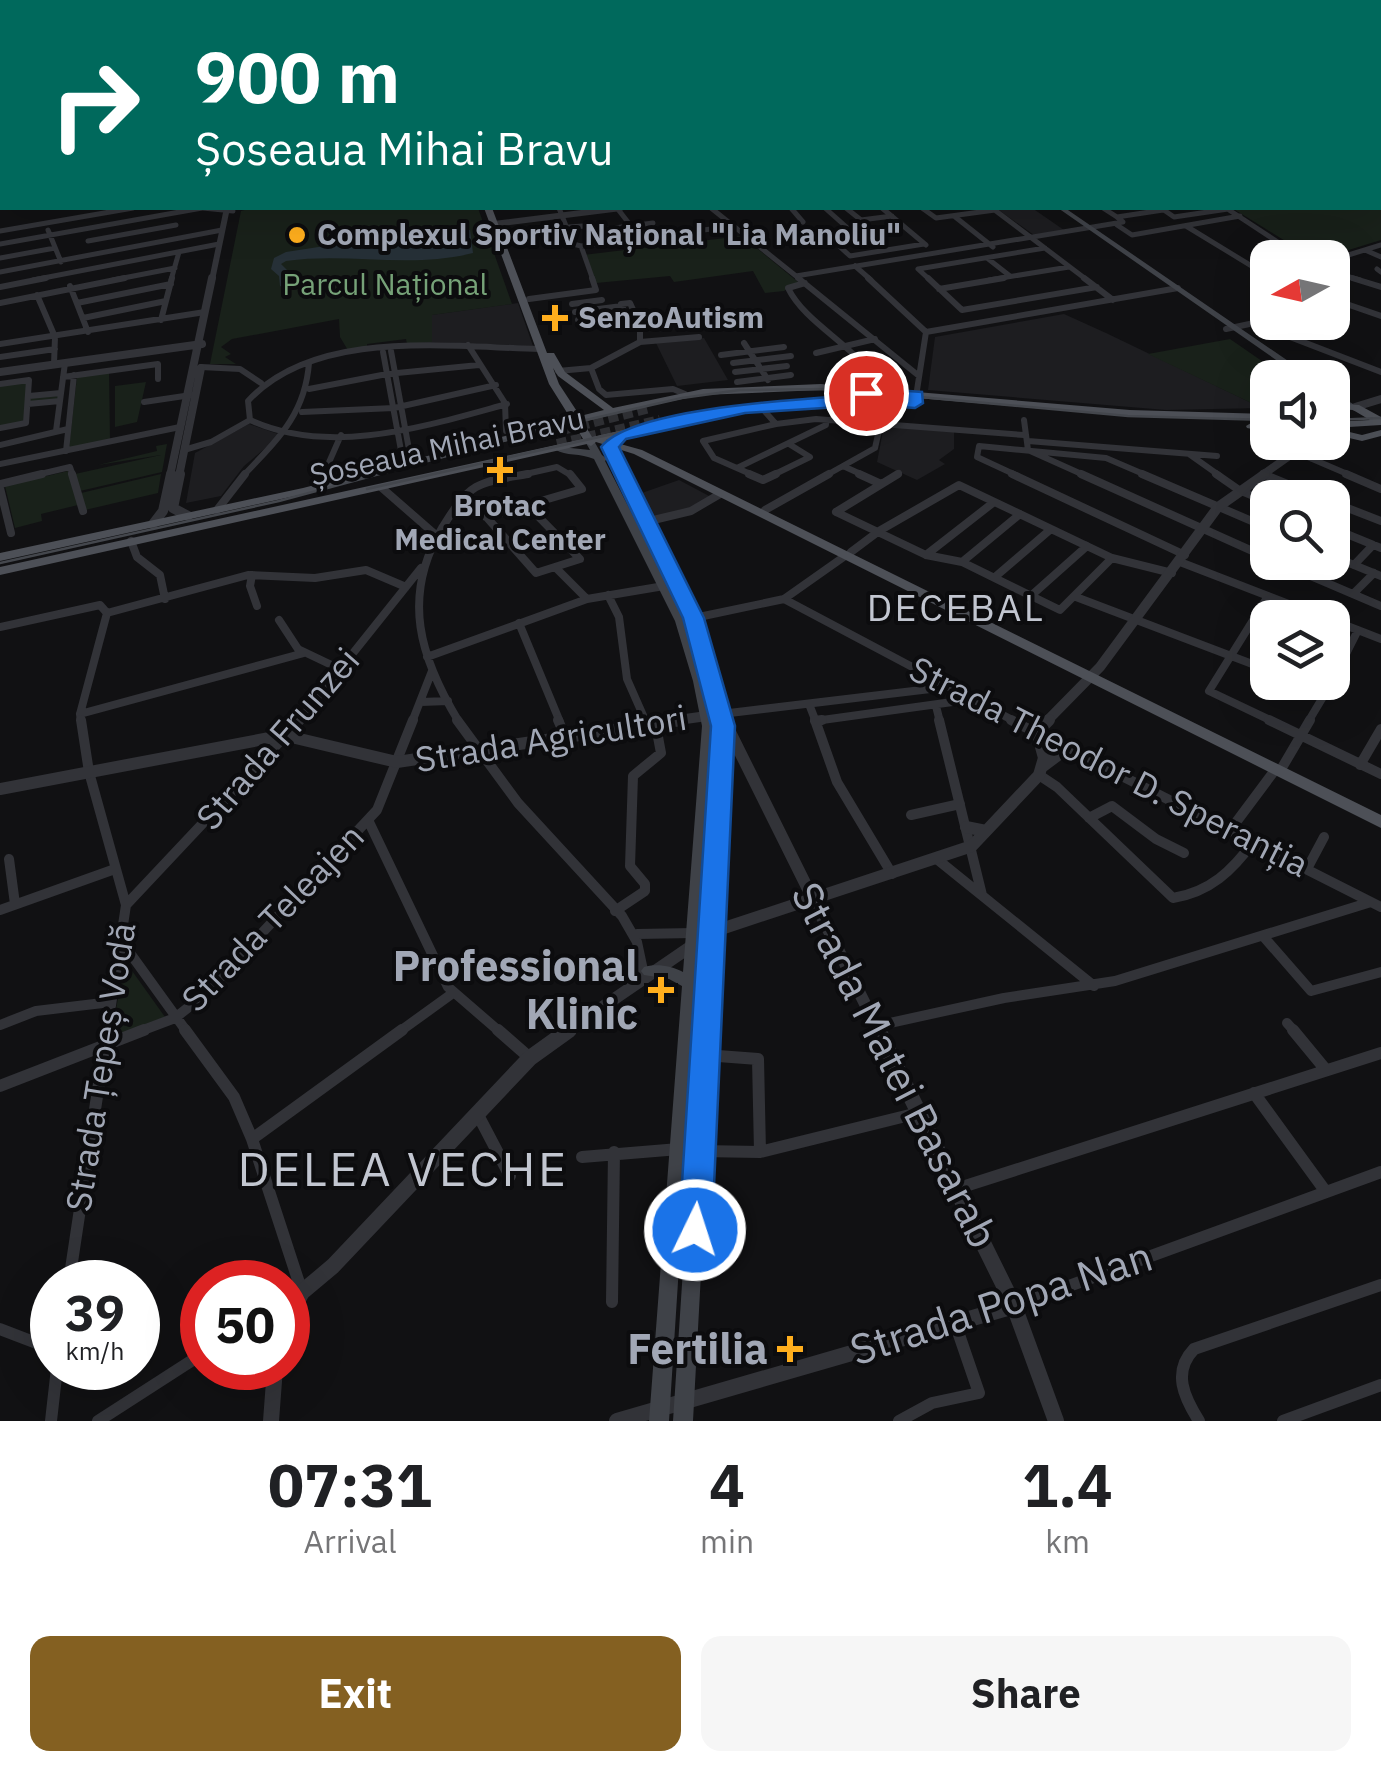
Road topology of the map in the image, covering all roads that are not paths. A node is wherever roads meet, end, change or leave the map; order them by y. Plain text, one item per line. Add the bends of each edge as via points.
1 (121, 210) edge
2 (192, 210) edge
3 (230, 210) edge
4 (489, 210) edge
5 (496, 210) edge
6 (621, 210) edge
7 (714, 210) edge
8 (793, 210) edge
9 (828, 210) edge
10 (848, 210) edge
11 (884, 210) edge
12 (925, 210) edge
13 (967, 210) edge
14 (988, 210) edge
15 (995, 210) edge
16 (1055, 210) edge
17 (1063, 210) edge
18 (1104, 210) edge
19 (1158, 210) edge
20 (1164, 210) edge
21 (1215, 210) edge
22 (1230, 210) edge
23 (561, 211) edge
24 (972, 213) junction
25 (169, 214) junction
26 (892, 216) junction
27 (954, 216) junction
28 (1240, 216) junction
29 (1117, 221) junction
30 (803, 222) dead end
31 (45, 223) junction
32 (497, 224) junction
33 (653, 224) dead end
34 (176, 225) junction
35 (902, 225) junction
36 (632, 226) junction
37 (734, 226) junction
38 (1186, 226) junction
39 (568, 229) junction
40 (1088, 229) junction
41 (82, 230) junction
42 (226, 230) junction
43 (0, 231) edge
44 (824, 233) dead end
45 (50, 235) junction
46 (184, 237) junction
47 (506, 238) junction
48 (1034, 238) junction
49 (1275, 240) edge
50 (88, 241) junction
51 (0, 244) edge
52 (223, 244) junction
53 (924, 244) junction
54 (990, 245) junction
55 (1381, 245) edge
56 (580, 246) junction
57 (55, 248) junction
58 (1045, 248) junction
59 (1365, 250) junction
60 (179, 252) junction
61 (94, 254) junction
62 (935, 254) junction
63 (1004, 255) junction
64 (1350, 255) edge
65 (1381, 256) edge
66 (0, 258) edge
67 (986, 258) junction
68 (60, 261) junction
69 (1250, 265) edge
70 (856, 266) junction
71 (1069, 266) junction
72 (175, 268) junction
73 (0, 272) edge
74 (65, 274) junction
75 (796, 276) junction
76 (1010, 276) junction
77 (1350, 278) edge
78 (805, 283) junction
79 (171, 284) junction
80 (0, 287) edge
81 (1096, 287) junction
82 (1381, 287) edge
83 (71, 289) junction
84 (939, 289) junction
85 (1174, 289) junction
86 (596, 290) joint
87 (37, 296) junction
88 (529, 299) junction
89 (602, 300) dead end
90 (1113, 300) junction
91 (166, 301) junction
92 (76, 302) junction
93 (0, 303) edge
94 (1350, 306) edge
95 (962, 310) joint
96 (208, 312) junction
97 (1381, 316) edge
98 (83, 318) junction
99 (161, 320) junction
100 (1230, 328) junction
101 (88, 332) junction
102 (926, 332) junction
103 (54, 336) junction
104 (700, 337) dead end
105 (876, 339) junction
106 (640, 342) junction
107 (744, 342) dead end
108 (0, 344) edge
109 (202, 344) junction
110 (464, 345) junction
111 (400, 346) junction
112 (784, 347) dead end
113 (841, 347) junction
114 (55, 349) junction
115 (540, 349) junction
116 (373, 350) junction
117 (387, 352) junction
118 (750, 352) junction
119 (816, 352) dead end
120 (127, 354) junction
121 (721, 355) dead end
122 (791, 356) dead end
123 (0, 357) edge
124 (756, 360) junction
125 (1272, 360) edge
126 (1281, 360) edge
127 (59, 363) junction
128 (309, 363) junction
129 (474, 366) junction
130 (787, 366) dead end
131 (201, 367) junction
132 (126, 368) junction
133 (591, 368) junction
134 (761, 369) junction
135 (5, 371) edge
136 (558, 371) junction
137 (1381, 372) edge
138 (391, 373) junction
139 (792, 375) dead end
140 (74, 376) junction
141 (919, 376) junction
142 (63, 377) junction
143 (158, 379) dead end
144 (737, 382) dead end
145 (4, 383) edge
146 (261, 383) junction
147 (770, 383) junction
148 (496, 386) junction
149 (320, 387) junction
150 (309, 389) junction
151 (685, 394) junction
152 (191, 395) junction
153 (60, 397) junction
154 (1381, 398) edge
155 (875, 399) junction
156 (28, 400) junction
157 (915, 400) junction
158 (144, 402) dead end
159 (507, 404) junction
160 (760, 406) junction
161 (1352, 407) joint
162 (397, 408) junction
163 (650, 408) tunnel mouth
164 (611, 411) junction
165 (302, 412) junction
166 (312, 412) junction
167 (1250, 416) edge
168 (1350, 416) edge
169 (1380, 417) edge
170 (250, 420) junction
171 (574, 420) junction
172 (660, 420) tunnel mouth
173 (826, 420) junction
174 (1024, 420) dead end
175 (776, 424) junction
176 (882, 424) junction
177 (1350, 425) edge
178 (1250, 426) edge
179 (185, 427) junction
180 (0, 428) edge
181 (68, 429) junction
182 (56, 431) junction
183 (401, 431) junction
184 (506, 431) dead end
185 (287, 434) junction
186 (1381, 434) edge
187 (341, 435) junction
188 (1350, 435) edge
189 (616, 439) junction
190 (556, 442) junction
191 (591, 442) junction
192 (1027, 442) junction
193 (0, 444) edge
194 (788, 444) junction
195 (1099, 447) junction
196 (180, 450) junction
197 (66, 451) junction
198 (1188, 454) junction
199 (1218, 456) dead end
200 (1101, 457) junction
201 (602, 459) junction
202 (1282, 460) edge
203 (1327, 460) edge
204 (419, 461) junction
205 (0, 464) edge
206 (843, 466) junction
207 (390, 468) junction
208 (737, 468) junction
209 (899, 472) dead end
210 (1263, 474) junction
211 (1278, 480) edge
212 (881, 484) junction
213 (319, 485) junction
214 (0, 486) edge
215 (382, 488) junction
216 (1381, 489) edge
217 (1239, 490) junction
218 (792, 492) joint
219 (720, 494) junction
220 (467, 495) junction
221 (1250, 495) edge
222 (305, 496) junction
223 (994, 502) junction
224 (528, 506) junction
225 (1218, 507) junction
226 (1350, 509) edge
227 (216, 510) junction
228 (457, 510) junction
229 (764, 510) junction
230 (84, 511) dead end
231 (1020, 514) junction
232 (484, 515) junction
233 (188, 516) junction
234 (1250, 520) edge
235 (1381, 521) edge
236 (646, 522) junction
237 (153, 524) junction
238 (1051, 529) junction
239 (1202, 530) junction
240 (879, 531) junction
241 (11, 533) dead end
242 (1350, 535) edge
243 (437, 536) junction
244 (131, 541) junction
245 (1087, 546) junction
246 (1377, 546) edge
247 (1250, 550) edge
248 (848, 554) junction
249 (926, 554) junction
250 (0, 557) edge
251 (1112, 558) junction
252 (1182, 558) junction
253 (962, 562) junction
254 (1350, 563) edge
255 (422, 565) junction
256 (1354, 565) junction
257 (556, 568) junction
258 (1172, 573) junction
259 (0, 574) edge
260 (252, 575) junction
261 (1378, 575) edge
262 (995, 577) junction
263 (1320, 580) edge
264 (664, 586) junction
265 (406, 587) junction
266 (1033, 594) junction
267 (1353, 594) junction
268 (608, 595) junction
269 (1268, 596) junction
270 (1076, 597) junction
271 (165, 599) junction
272 (586, 600) junction
273 (784, 600) junction
274 (1278, 600) edge
275 (257, 606) dead end
276 (1381, 606) edge
277 (390, 608) junction
278 (409, 611) junction
279 (106, 613) junction
280 (694, 618) junction
281 (279, 620) dead end
282 (1136, 620) junction
283 (519, 623) junction
284 (1350, 627) edge
285 (0, 628) edge
286 (1358, 630) junction
287 (1381, 639) edge
288 (1350, 646) edge
289 (304, 653) junction
290 (1231, 656) junction
291 (427, 658) junction
292 (1250, 663) edge
293 (342, 670) junction
294 (432, 672) junction
295 (1093, 675) junction
296 (950, 686) junction
297 (974, 699) junction
298 (1323, 700) edge
299 (421, 702) junction
300 (448, 702) junction
301 (809, 704) junction
302 (936, 706) junction
303 (80, 714) junction
304 (714, 715) junction
305 (815, 721) junction
306 (650, 722) junction
307 (1381, 729) edge
308 (1037, 732) junction
309 (1304, 734) junction
310 (287, 736) junction
311 (564, 736) junction
312 (1066, 749) junction
313 (476, 752) junction
314 (398, 762) junction
315 (1360, 764) junction
316 (1279, 768) junction
317 (1041, 771) junction
318 (88, 772) junction
319 (1381, 774) edge
320 (0, 789) edge
321 (960, 804) junction
322 (1381, 814) edge
323 (910, 815) dead end
324 (1089, 818) junction
325 (368, 820) junction
326 (1381, 822) edge
327 (966, 826) junction
328 (1232, 829) junction
329 (986, 831) junction
330 (1324, 837) dead end
331 (1254, 840) junction
332 (972, 846) junction
333 (1184, 853) dead end
334 (9, 858) dead end
335 (938, 860) junction
336 (1308, 867) junction
337 (115, 869) junction
338 (892, 874) junction
339 (982, 895) junction
340 (812, 900) junction
341 (15, 904) junction
342 (1376, 904) edge
343 (126, 906) junction
344 (0, 910) edge
345 (615, 910) junction
346 (637, 934) junction
347 (700, 936) junction
348 (1263, 936) junction
349 (122, 942) junction
350 (1381, 972) edge
351 (647, 973) junction
352 (691, 984) junction
353 (1094, 986) junction
354 (453, 993) junction
355 (112, 1002) junction
356 (175, 1018) junction
357 (1287, 1022) dead end
358 (0, 1026) edge
359 (876, 1026) junction
360 (103, 1046) junction
361 (1381, 1053) edge
362 (704, 1054) junction
363 (530, 1058) junction
364 (1326, 1070) junction
365 (0, 1086) edge
366 (1254, 1094) junction
367 (477, 1113) junction
368 (920, 1113) junction
369 (252, 1139) junction
370 (680, 1149) junction
371 (701, 1151) junction
372 (614, 1152) junction
373 (760, 1152) junction
374 (582, 1157) dead end
375 (1381, 1172) edge
376 (510, 1176) dead end
377 (959, 1188) junction
378 (1326, 1192) junction
379 (72, 1260) edge
380 (285, 1260) edge
381 (310, 1285) edge
382 (1381, 1285) edge
383 (612, 1302) dead end
384 (1014, 1306) junction
385 (955, 1323) junction
386 (0, 1330) edge
387 (30, 1341) edge
388 (180, 1368) edge
389 (1381, 1386) edge
390 (54, 1390) edge
391 (273, 1390) edge
392 (684, 1399) junction
393 (659, 1414) edge
394 (50, 1421) edge
395 (98, 1421) edge
396 (271, 1421) edge
397 (617, 1421) edge
398 (682, 1421) edge
399 (899, 1421) edge
400 (1056, 1421) edge
401 (1199, 1421) edge
402 (1283, 1421) edge

1 - 31 street
2 - 25 street
3 - 42 street
4 - 32 main road
5 - 32 main road
6 - 36 street
7 - 37 street
8 - 30 street
9 - 35 street via 852,232
10 - 26 street via 860,220
11 - 26 street
12 - 27 street via 936,218
13 - 24 street
14 - 24 street
15 - 48 street
16 - 40 main road
17 - 40 main road
18 - 29 street
19 - 29 street
20 - 21 street via 1174,217
22 - 28 street
23 - 32 street
23 - 39 street
24 - 27 street
25 - 34 street
25 - 41 street
26 - 35 street
27 - 54 street
28 - 38 street
28 - 49 street
29 - 38 street via 1132,235
29 - 40 street
31 - 43 street
31 - 45 street
32 - 47 main road
32 - 115 main road
33 - 36 street
34 - 46 street
34 - 50 street
35 - 53 street
36 - 39 street
37 - 56 street
37 - 75 street
38 - 69 street
39 - 47 street
39 - 56 street
40 - 48 street
40 - 85 main road
41 - 45 street
41 - 50 street
42 - 46 street
42 - 52 street
44 - 53 street via 850,256
45 - 51 street
45 - 57 street
46 - 61 street
47 - 88 main road
48 - 54 street
48 - 58 street
50 - 61 street
52 - 60 street
52 - 96 street
53 - 62 street
54 - 62 street
54 - 63 street
55 - 59 street
56 - 86 street
57 - 66 street
57 - 68 street
58 - 63 street
58 - 71 street
59 - 64 street
59 - 65 street
60 - 72 street
60 - 74 street
61 - 68 street
62 - 70 street
63 - 67 street
67 - 76 street
67 - 84 street via 918,270
68 - 73 street
68 - 74 street
70 - 75 street
70 - 102 street
71 - 76 street
71 - 81 street
72 - 79 street
72 - 83 street
74 - 80 street
74 - 83 street
75 - 78 street
76 - 84 street
77 - 82 street
78 - 105 street
78 - 113 street via 788,288 798,310
79 - 91 street
79 - 92 street
81 - 90 street
81 - 95 street
83 - 87 street
83 - 92 street
84 - 95 street
85 - 90 street
85 - 100 main road
86 - 88 street
87 - 93 street
87 - 103 street
88 - 136 main road
89 - 106 street via 575,312 624,310 630,303
90 - 102 street
91 - 98 street
91 - 99 street
92 - 98 street
94 - 97 street
96 - 99 street
96 - 109 street
98 - 101 street
99 - 101 street
100 - 125 main road
100 - 126 main road
100 - 137 street via 1254,323
101 - 103 street
102 - 141 street
103 - 108 street
103 - 114 street
104 - 106 street
105 - 113 street
105 - 141 street
106 - 133 street
107 - 118 street
109 - 120 street
109 - 131 street
109 - 152 street
110 - 111 street
110 - 115 street
110 - 129 street
111 - 116 street
111 - 117 street
112 - 118 street
113 - 119 street
113 - 155 street via 877,379
114 - 123 street
114 - 127 street
115 - 171 main road
116 - 117 street
116 - 128 street
117 - 138 street
118 - 121 street
118 - 124 street
120 - 127 street
120 - 132 street
122 - 124 street
124 - 134 street
124 - 134 street via 734,368
127 - 135 street
127 - 142 street
128 - 146 street
128 - 150 street
129 - 138 street
129 - 148 street
130 - 134 street
131 - 146 street via 237,368
131 - 152 street
132 - 140 street
132 - 143 street via 158,364
133 - 136 street
133 - 151 street via 606,394
134 - 147 street
135 - 145 street
136 - 164 main road
138 - 149 street
138 - 162 street
139 - 147 street
140 - 142 street
140 - 181 street
141 - 157 street
142 - 153 street
144 - 147 street
145 - 156 street via 29,380
146 - 170 street via 248,400
147 - 151 main road, Șoseaua Mihai Bravu
147 - 155 main road, Șoseaua Mihai Bravu
148 - 159 street
148 - 162 street
149 - 150 street
149 - 166 street
150 - 165 street
151 - 164 main road, Șoseaua Mihai Bravu
152 - 158 street
152 - 179 street
153 - 156 street
153 - 182 street
154 - 161 street
155 - 157 main road, Șoseaua Mihai Bravu
155 - 157 main road, Șoseaua Mihai Bravu
155 - 160 main road, Șoseaua Mihai Bravu
155 - 163 main road via 752,393
155 - 172 main road via 752,403
155 - 176 street
156 - 180 street via 26,422
157 - 167 main road, Șoseaua Mihai Bravu
157 - 178 main road, Șoseaua Mihai Bravu
159 - 183 street
159 - 184 street
160 - 175 street
160 - 189 main road, Șoseaua Mihai Bravu
161 - 169 main road
162 - 166 street
162 - 183 street
164 - 171 main road, Șoseaua Mihai Bravu
164 - 189 main road
165 - 166 street
165 - 185 street
168 - 169 main road
169 - 177 main road
170 - 185 street
170 - 196 street
171 - 191 main road
171 - 204 main road, Șoseaua Mihai Bravu
173 - 175 street
173 - 176 street
173 - 194 street
174 - 192 street
175 - 208 street via 704,441 714,458
176 - 192 street
176 - 206 street via 875,448
179 - 196 street
179 - 197 street
181 - 182 street
181 - 197 street
182 - 193 street
183 - 187 street
183 - 204 street via 410,456
183 - 207 street via 402,456
185 - 187 street
185 - 227 street via 240,475
186 - 188 main road
187 - 213 street
189 - 191 main road, Șoseaua Mihai Bravu
189 - 219 main road
189 - 229 main road
189 - 236 main road via 610,449
190 - 191 main road, Șoseaua Mihai Bravu
190 - 201 main road
190 - 215 main road, Șoseaua Mihai Bravu
190 - 222 main road
191 - 201 main road
192 - 195 street
192 - 200 street
192 - 239 street
192 - 252 street via 979,446 976,456
194 - 208 street
194 - 208 street via 810,457 764,480
195 - 198 street
195 - 200 street
196 - 233 street via 173,508
196 - 237 street
197 - 205 street
198 - 199 street
198 - 217 street
200 - 225 street
201 - 264 main road
202 - 210 street
203 - 216 street
204 - 207 main road, Șoseaua Mihai Bravu
206 - 212 street
206 - 218 street
207 - 213 main road, Șoseaua Mihai Bravu
209 - 212 street
210 - 211 street
210 - 217 street
212 - 240 street via 836,512
213 - 222 main road, Șoseaua Mihai Bravu
214 - 230 street via 70,467
214 - 241 street
215 - 222 main road, Șoseaua Mihai Bravu
215 - 243 street
217 - 221 street
217 - 225 street
218 - 229 street
219 - 236 street via 691,511
219 - 248 main road
220 - 224 street via 479,485 558,468 582,491
220 - 228 street
220 - 232 street
222 - 227 main road, Șoseaua Mihai Bravu
222 - 244 main road, Șoseaua Mihai Bravu
223 - 231 street
223 - 240 street via 959,486
223 - 249 street
224 - 232 street
224 - 257 street via 580,559
225 - 234 street
225 - 239 street
226 - 235 street
227 - 233 main road, Șoseaua Mihai Bravu
228 - 232 street
228 - 243 street
229 - 248 main road
231 - 238 street
231 - 253 street
232 - 257 street via 534,572
233 - 237 main road, Șoseaua Mihai Bravu
236 - 280 main road
237 - 250 main road, Șoseaua Mihai Bravu
238 - 245 street
238 - 262 street
239 - 247 street
239 - 252 street
240 - 248 street
240 - 249 street
242 - 246 street
243 - 255 street
244 - 259 main road, Șoseaua Mihai Bravu
244 - 271 street via 137,557 160,576
245 - 251 street
245 - 266 street
246 - 256 street
248 - 273 street
248 - 295 main road
249 - 253 street
251 - 258 street
251 - 270 street
252 - 258 street
252 - 269 street
253 - 262 street
254 - 256 street
255 - 265 street, Strada Frunzei
255 - 278 street
256 - 261 street
257 - 272 street
258 - 282 street
260 - 265 street via 315,578 366,570
260 - 271 street
260 - 275 street
261 - 267 street
262 - 266 street
263 - 267 street
264 - 268 street
264 - 304 main road
265 - 277 street, Strada Frunzei
266 - 270 street via 1062,610
267 - 276 street
268 - 272 street
268 - 306 street via 619,617 627,679
269 - 274 street
269 - 290 street
270 - 282 street
271 - 279 street
272 - 283 street
273 - 280 street
273 - 296 street, Strada Theodor D. Speranția
277 - 278 street
277 - 293 street, Strada Frunzei
278 - 291 street
279 - 285 street via 100,605
279 - 303 street, Strada Țepeș Vodă
280 - 304 main road
281 - 289 street
282 - 290 street
282 - 295 street
283 - 291 street
283 - 311 street
284 - 286 street
286 - 287 street
286 - 288 street
289 - 293 street
289 - 303 street
290 - 292 street
290 - 309 street via 1209,691
291 - 294 street
293 - 310 street, Strada Frunzei
294 - 299 street, Strada Teleajen
294 - 300 street
295 - 308 street
295 - 316 main road
296 - 297 street, Strada Theodor D. Speranția
296 - 301 street, Strada Agricultori
297 - 302 street
297 - 308 street, Strada Theodor D. Speranția
298 - 309 street
299 - 300 street
299 - 314 street, Strada Teleajen
300 - 313 street
301 - 304 street, Strada Agricultori
301 - 305 street
302 - 305 street
302 - 321 street
303 - 318 street, Strada Țepeș Vodă
304 - 306 street, Strada Agricultori
304 - 340 street, Strada Matei Basarab
304 - 347 main road
305 - 338 street via 838,782
306 - 311 street, Strada Agricultori
306 - 345 street via 662,753 633,776 630,866 646,888
307 - 315 street
308 - 312 street, Strada Theodor D. Speranția
308 - 317 street
309 - 315 street
309 - 316 street
310 - 314 street, Strada Agricultori
310 - 318 street, Strada Agricultori
310 - 343 street, Strada Frunzei
311 - 313 street, Strada Agricultori
312 - 317 street
312 - 328 street, Strada Theodor D. Speranția
313 - 314 street, Strada Agricultori
313 - 345 street
314 - 325 street, Strada Teleajen
315 - 319 street
316 - 322 main road
316 - 326 main road
316 - 328 street
317 - 324 street
317 - 329 street
318 - 320 street, Strada Agricultori
318 - 337 street, Strada Țepeș Vodă
321 - 323 street
321 - 327 street
324 - 331 street via 1172,898 1215,884
324 - 333 street via 1112,806
325 - 354 street
325 - 356 street, Strada Teleajen
327 - 329 street
327 - 332 street
328 - 331 street, Strada Theodor D. Speranția
329 - 332 street
330 - 336 street
331 - 336 street, Strada Theodor D. Speranția
332 - 335 street
332 - 339 street
334 - 341 street
335 - 338 street
335 - 339 street
336 - 342 street, Strada Theodor D. Speranția
337 - 341 street
337 - 343 street, Strada Țepeș Vodă
338 - 340 street
339 - 353 street
340 - 347 street
340 - 359 street, Strada Matei Basarab
341 - 344 street
342 - 348 street
343 - 349 street, Strada Țepeș Vodă
345 - 346 street
346 - 347 street
346 - 351 street
347 - 351 street
347 - 352 main road
347 - 362 main road
348 - 350 street via 1315,992
348 - 353 street
349 - 355 street, Strada Țepeș Vodă
349 - 356 street
351 - 352 main road via 672,974
351 - 363 street
352 - 370 main road
353 - 359 street
354 - 363 street
354 - 369 street
355 - 358 street via 36,1011
355 - 360 street, Strada Țepeș Vodă
356 - 360 street, Strada Teleajen
356 - 369 street via 234,1097
357 - 364 street
359 - 368 street, Strada Matei Basarab
360 - 365 street, Strada Teleajen
360 - 379 street, Strada Țepeș Vodă
361 - 364 street
362 - 371 main road
362 - 373 street via 756,1057
363 - 367 street
364 - 366 street
366 - 377 street
366 - 378 street
367 - 376 street
367 - 381 street
368 - 373 street
368 - 377 street, Strada Matei Basarab
369 - 380 street
370 - 372 street
370 - 393 main road
371 - 373 street
371 - 392 main road
372 - 374 street
372 - 383 street
375 - 378 street, Strada Popa Nan
377 - 384 street, Strada Matei Basarab
378 - 384 street, Strada Popa Nan
382 - 401 street via 1194,1349 1180,1376
384 - 385 street, Strada Popa Nan
384 - 400 street, Strada Matei Basarab
385 - 392 street, Strada Popa Nan
385 - 399 street via 979,1392 932,1402
386 - 387 street
388 - 395 street
389 - 402 street
390 - 394 street
391 - 396 street
392 - 393 street, Strada Popa Nan
392 - 398 main road
393 - 397 street, Strada Popa Nan

